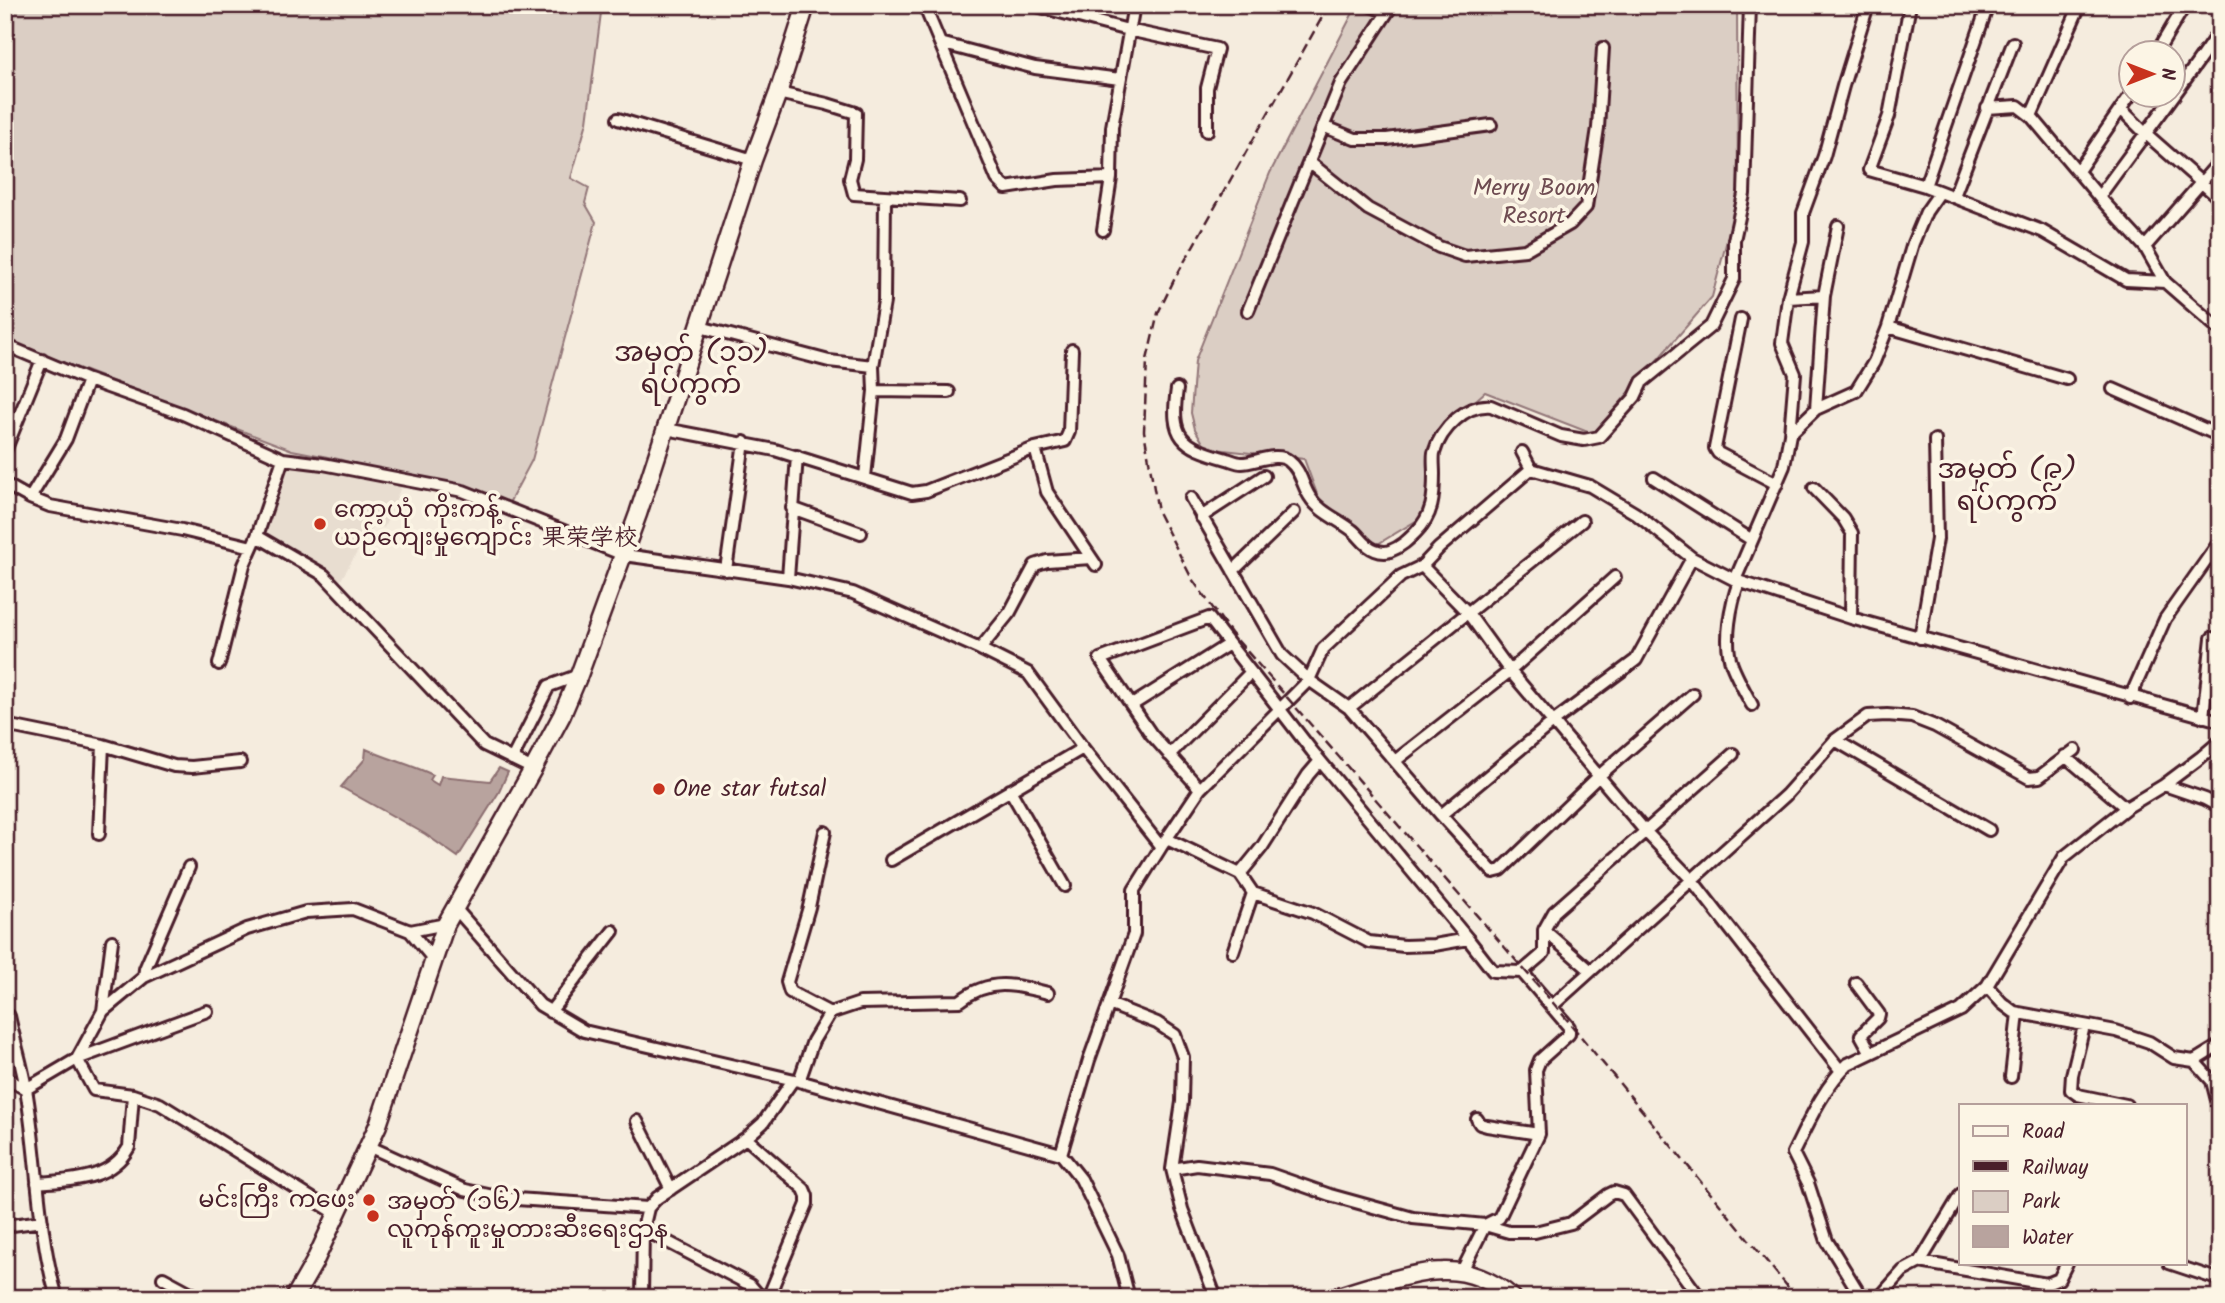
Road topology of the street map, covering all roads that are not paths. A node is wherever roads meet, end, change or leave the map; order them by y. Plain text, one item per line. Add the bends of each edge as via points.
1 (806, 5) edge
2 (924, 5) edge
3 (1033, 5) edge
4 (1134, 5) edge
5 (1369, 5) edge
6 (1750, 5) edge
7 (1868, 5) edge
8 (1910, 5) edge
9 (1988, 5) edge
10 (2080, 5) edge
11 (2185, 5) edge
12 (1389, 9) edge
13 (1128, 30) junction
14 (2220, 30) edge
15 (2165, 38) edge
16 (940, 43) junction
17 (2013, 43) dead end
18 (1603, 48) dead end
19 (1120, 79) junction
20 (778, 93) junction
21 (1987, 108) junction
22 (2121, 109) joint
23 (2031, 116) junction
24 (618, 118) dead end
25 (1491, 125) dead end
26 (1323, 126) junction
27 (1207, 131) dead end
28 (2144, 133) junction
29 (753, 160) junction
30 (2220, 161) edge
31 (1309, 162) junction
32 (2078, 171) junction
33 (1111, 178) junction
34 (2200, 184) junction
35 (1925, 186) junction
36 (1940, 192) junction
37 (1954, 196) junction
38 (885, 197) junction
39 (2099, 197) junction
40 (2220, 200) edge
41 (960, 201) dead end
42 (1838, 226) dead end
43 (1103, 230) dead end
44 (2145, 247) junction
45 (2165, 282) junction
46 (1824, 296) junction
47 (1788, 298) junction
48 (1248, 311) dead end
49 (1741, 319) dead end
50 (699, 327) junction
51 (1888, 327) junction
52 (2220, 330) edge
53 (5, 345) edge
54 (1072, 350) dead end
55 (42, 360) junction
56 (873, 366) junction
57 (2067, 379) dead end
58 (88, 380) junction
59 (1177, 389) dead end
60 (2113, 389) dead end
61 (874, 391) junction
62 (949, 392) dead end
63 (1816, 410) junction
64 (666, 429) junction
65 (1790, 435) junction
66 (2220, 436) edge
67 (1934, 440) dead end
68 (744, 442) junction
69 (1035, 448) junction
70 (5, 451) edge
71 (1522, 452) dead end
72 (797, 456) junction
73 (283, 459) junction
74 (1531, 469) junction
75 (1264, 476) dead end
76 (865, 477) junction
77 (1654, 478) dead end
78 (5, 484) edge
79 (1777, 484) junction
80 (1814, 488) dead end
81 (30, 498) junction
82 (1191, 498) dead end
83 (792, 508) junction
84 (1294, 512) dead end
85 (1201, 517) junction
86 (1582, 521) dead end
87 (861, 533) dead end
88 (257, 536) junction
89 (1752, 540) junction
90 (2220, 541) edge
91 (252, 547) junction
92 (624, 555) junction
93 (1692, 558) junction
94 (1422, 566) junction
95 (726, 570) junction
96 (1233, 571) junction
97 (1615, 577) dead end
98 (788, 578) junction
99 (1737, 581) junction
100 (1468, 613) junction
101 (1851, 618) junction
102 (1920, 638) junction
103 (2212, 638) dead end
104 (1229, 644) junction
105 (980, 649) junction
106 (219, 664) dead end
107 (1510, 671) junction
108 (1251, 672) junction
109 (579, 675) junction
110 (1309, 680) junction
111 (1693, 694) dead end
112 (2130, 698) junction
113 (1132, 705) junction
114 (1752, 705) dead end
115 (1349, 708) junction
116 (1279, 709) junction
117 (2203, 717) junction
118 (2220, 721) edge
119 (1553, 722) junction
120 (5, 725) edge
121 (1835, 740) junction
122 (2220, 741) edge
123 (103, 745) junction
124 (1083, 748) junction
125 (1733, 754) dead end
126 (1169, 755) junction
127 (512, 759) junction
128 (1320, 761) junction
129 (1395, 761) junction
130 (240, 762) dead end
131 (533, 769) junction
132 (1600, 775) junction
133 (2164, 785) junction
134 (1200, 789) junction
135 (1010, 790) junction
136 (2220, 807) edge
137 (2126, 808) junction
138 (1441, 815) junction
139 (1989, 830) dead end
140 (825, 832) dead end
141 (1646, 832) junction
142 (99, 834) dead end
143 (1164, 843) junction
144 (891, 860) dead end
145 (189, 867) dead end
146 (1240, 874) junction
147 (1692, 880) junction
148 (1065, 886) dead end
149 (1253, 893) junction
150 (455, 908) junction
151 (446, 924) junction
152 (1544, 930) junction
153 (410, 931) junction
154 (613, 931) dead end
155 (1468, 939) junction
156 (112, 941) dead end
157 (1233, 952) dead end
158 (434, 960) junction
159 (1591, 971) junction
160 (1522, 972) junction
161 (144, 977) junction
162 (1856, 983) dead end
163 (1987, 986) junction
164 (1048, 993) dead end
165 (1109, 1004) junction
166 (1552, 1006) junction
167 (103, 1011) junction
168 (207, 1011) dead end
169 (550, 1012) junction
170 (830, 1013) junction
171 (2018, 1013) junction
172 (9, 1016) dead end
173 (2084, 1026) junction
174 (2220, 1045) edge
175 (1871, 1053) junction
176 (77, 1059) junction
177 (2194, 1061) junction
178 (1841, 1071) junction
179 (2011, 1077) dead end
180 (5, 1078) edge
181 (796, 1081) junction
182 (26, 1088) junction
183 (133, 1095) junction
184 (2121, 1104) edge
185 (2220, 1112) edge
186 (1477, 1119) dead end
187 (637, 1121) dead end
188 (1539, 1134) junction
189 (747, 1138) junction
190 (368, 1146) junction
191 (1061, 1154) junction
192 (1172, 1169) junction
193 (37, 1183) junction
194 (671, 1189) junction
195 (1959, 1197) edge
196 (648, 1208) junction
197 (337, 1214) junction
198 (42, 1220) junction
199 (1485, 1225) junction
200 (5, 1226) edge
201 (643, 1229) junction
202 (1920, 1262) junction
203 (2066, 1264) edge
204 (2172, 1264) edge
205 (1972, 1267) edge
206 (1461, 1273) junction
207 (163, 1278) dead end
208 (2220, 1280) edge
209 (57, 1298) edge
210 (200, 1298) edge
211 (294, 1298) edge
212 (642, 1298) edge
213 (761, 1298) edge
214 (768, 1298) edge
215 (1129, 1298) edge
216 (1216, 1298) edge
217 (1332, 1298) edge
218 (1513, 1298) edge
219 (1700, 1298) edge
220 (1862, 1298) edge
221 (1880, 1298) edge

1 - 20 main road
2 - 16 street
3 - 13 street
4 - 13 street
5 - 12 street
6 - 59 street via 1744,194 1734,240 1734,279 1711,327 1642,383 1599,437 1561,436 1491,406 1463,412 1434,453 1428,518 1402,545 1386,553 1364,544 1354,531 1319,508 1288,460 1241,463 1196,449 1182,439 1175,418
7 - 47 street via 1803,214 1803,242
8 - 35 street via 1889,116 1870,170
9 - 35 street
10 - 23 street
11 - 15 street
12 - 26 street via 1341,83
13 - 19 street
13 - 27 street via 1217,50 1207,88
14 - 28 street
16 - 19 street via 1035,68
16 - 33 street via 1002,186
17 - 21 street
18 - 31 street via 1598,128 1586,207 1570,225 1525,250 1465,256 1440,247 1368,209
19 - 33 street via 1112,127
20 - 29 main road
20 - 38 street via 856,113 850,179 855,194
21 - 23 street via 2018,106
21 - 37 street
22 - 28 street
22 - 32 street
23 - 32 street
24 - 29 street
25 - 26 street via 1387,139 1355,139
26 - 31 street
28 - 34 street
28 - 39 street
29 - 50 main road
30 - 34 street
31 - 48 street
32 - 39 street
33 - 43 street
34 - 40 street
34 - 44 street
35 - 36 street
36 - 37 street
36 - 51 street via 1913,243
37 - 45 street via 2042,231 2126,280
38 - 41 street
38 - 56 street via 884,302
39 - 44 street
42 - 46 street
44 - 45 street
45 - 52 street
46 - 47 street
46 - 63 street
47 - 65 street via 1782,343 1795,374
49 - 79 street via 1715,448
50 - 56 street via 829,361
50 - 64 main road
51 - 57 street
51 - 63 street via 1856,391
53 - 55 street
54 - 69 street via 1069,432 1065,441
55 - 58 street
55 - 70 street
56 - 61 street
58 - 73 street via 183,414
58 - 81 street via 65,439
60 - 66 street
61 - 62 street
61 - 76 street
63 - 65 street
64 - 68 street
64 - 92 main road
65 - 79 street
67 - 102 street via 1937,539
68 - 72 street
68 - 95 street
69 - 76 street via 926,491 912,493
69 - 105 street via 1047,492 1093,561 1035,565 1010,612
71 - 74 street
72 - 76 street
72 - 83 street
73 - 88 street
73 - 92 street via 463,491
74 - 93 street via 1590,486 1635,513
74 - 94 street
75 - 85 street
77 - 89 street
78 - 81 street
79 - 89 street
80 - 101 street via 1852,533
81 - 91 street via 50,506
82 - 85 street
83 - 87 street
83 - 98 street
84 - 96 street
85 - 96 street
86 - 100 street
88 - 91 street
88 - 127 street via 324,575 484,745
89 - 99 street
90 - 112 street via 2165,619
91 - 106 street
92 - 95 street
92 - 109 main road
93 - 99 street
93 - 119 street via 1636,660
94 - 100 street
94 - 110 street via 1401,576 1323,649
95 - 98 street
96 - 110 street via 1282,655
97 - 107 street
98 - 105 street via 853,593
99 - 101 street
99 - 114 street via 1728,646 1731,663
100 - 107 street
100 - 115 street
101 - 102 street
102 - 112 street
103 - 117 street
104 - 108 street
104 - 113 street
104 - 113 street via 1209,618 1100,659
105 - 124 street via 1028,673
107 - 119 street
107 - 129 street
108 - 116 street
108 - 126 street
109 - 127 street via 549,686
109 - 131 main road
110 - 115 street
110 - 116 street
111 - 132 street
112 - 117 street
113 - 126 street
115 - 129 street
116 - 128 street
116 - 134 street
117 - 118 street
119 - 132 street
119 - 138 street
120 - 123 street
121 - 137 street via 1868,716 1887,715 1912,717 1934,726 2029,778 2070,753
121 - 139 street
121 - 147 street via 1786,795
122 - 133 street
123 - 130 street via 174,766
123 - 142 street
124 - 135 street
124 - 143 street
125 - 141 street
126 - 134 street
127 - 131 street
128 - 146 street
128 - 155 street
129 - 138 street
131 - 150 main road
132 - 138 street via 1501,870 1493,872
132 - 141 street
133 - 136 street
133 - 137 street
134 - 143 street
135 - 144 street
135 - 148 street
137 - 163 street via 2064,857
140 - 170 street via 787,982 790,992
141 - 147 street
141 - 152 street via 1554,912
143 - 146 street
143 - 165 street via 1134,890 1134,934
145 - 161 street
146 - 149 street
147 - 159 street
147 - 178 street
149 - 155 street via 1313,913 1369,942 1404,946
149 - 157 street
150 - 151 main road
150 - 169 street
151 - 153 street
151 - 158 main road
152 - 159 street
152 - 160 street via 1544,953
153 - 158 street
153 - 161 street via 353,909 306,912 247,929
154 - 169 street
155 - 160 street via 1493,971
156 - 167 street
158 - 190 main road
159 - 166 street
160 - 166 street
161 - 167 street
162 - 175 street via 1879,1014 1861,1035
163 - 171 street
163 - 175 street via 1961,1010
164 - 170 street via 1021,986 984,986 960,1001 860,1003
165 - 191 street
165 - 192 street via 1175,1035 1183,1057 1182,1102
166 - 188 street via 1569,1027 1569,1034 1540,1059 1536,1070
167 - 176 street
168 - 176 street
169 - 181 street via 584,1031
170 - 181 street
171 - 173 street
171 - 179 street
172 - 182 street
173 - 177 street via 2134,1036 2174,1058
173 - 184 street via 2071,1090
174 - 177 street
175 - 178 street
176 - 182 street
176 - 183 street via 94,1090
177 - 185 street via 2213,1081
178 - 220 street via 1793,1153 1827,1241
180 - 182 street
181 - 189 street
181 - 191 street
182 - 193 street
183 - 193 street via 125,1155 97,1175
183 - 197 street via 160,1104
186 - 188 street via 1487,1126
187 - 194 street
188 - 199 street via 1499,1218
189 - 194 street
189 - 214 street via 807,1196
190 - 196 street via 477,1193
190 - 197 main road
191 - 215 street via 1081,1179 1118,1255
192 - 199 street via 1197,1165 1270,1174 1413,1218
192 - 216 street
193 - 198 street
194 - 196 street
195 - 202 street
196 - 201 street
197 - 211 main road
198 - 200 street
198 - 209 street
199 - 206 street
199 - 219 street via 1509,1233 1535,1232 1571,1223 1614,1192 1624,1195
201 - 212 street
201 - 213 street via 750,1285
202 - 205 street
202 - 221 street via 1903,1271
203 - 205 street via 2059,1279 2047,1284
204 - 208 street
206 - 217 main road via 1409,1277
206 - 218 main road via 1481,1278
207 - 210 street

